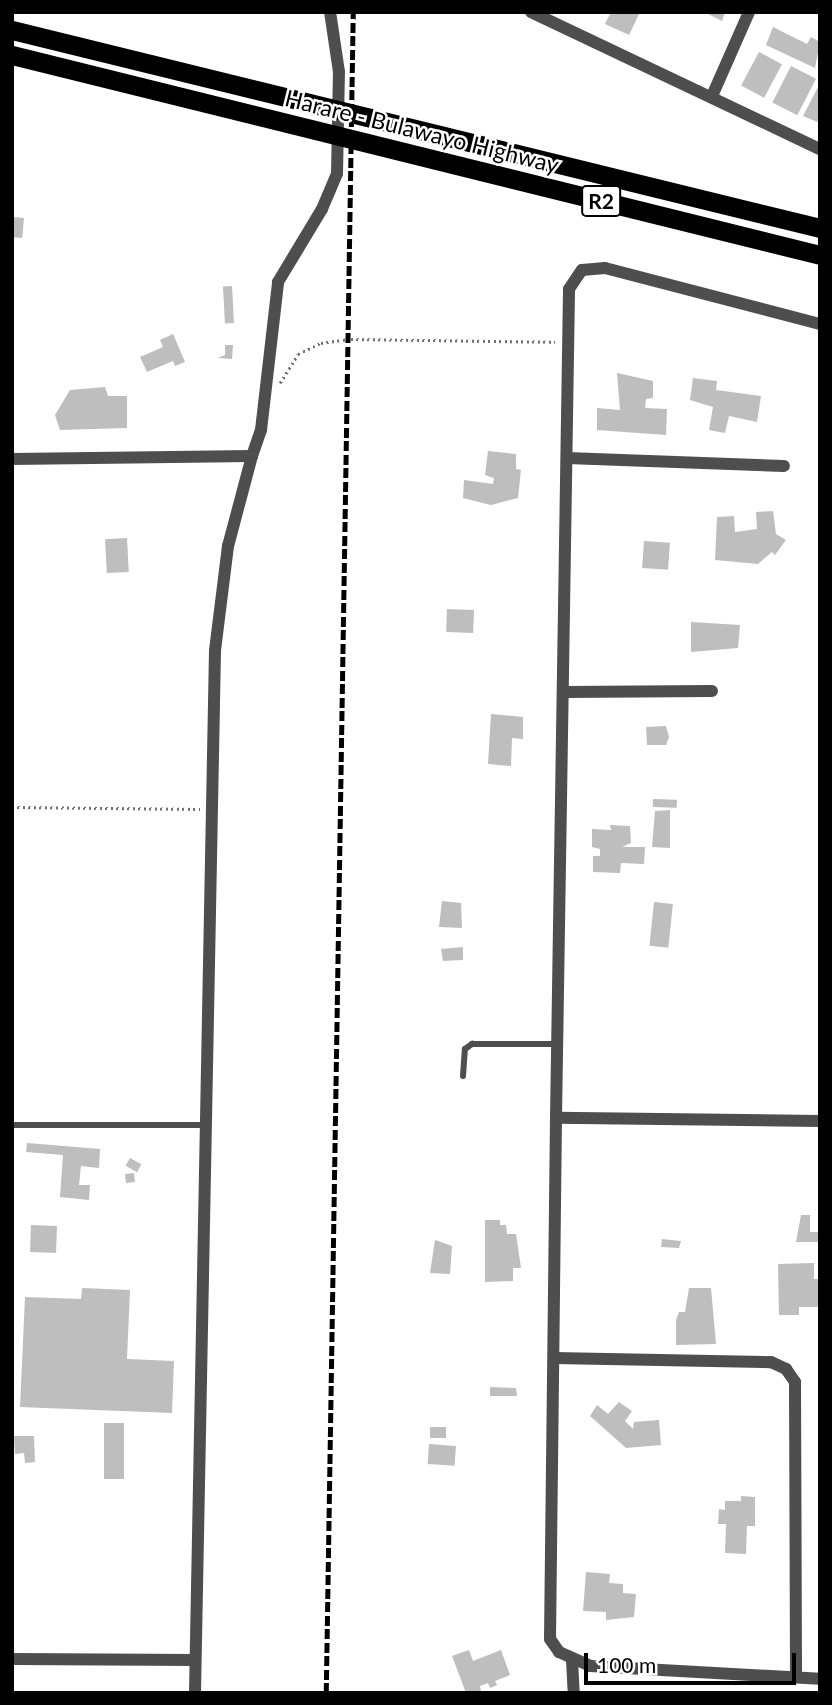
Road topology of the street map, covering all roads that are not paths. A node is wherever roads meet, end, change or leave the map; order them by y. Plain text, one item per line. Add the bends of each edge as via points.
1 (330, 12) edge
2 (531, 12) edge
3 (749, 12) edge
4 (12, 30) edge
5 (12, 55) edge
6 (712, 96) junction
7 (820, 149) edge
8 (820, 228) edge
9 (820, 255) edge
10 (820, 324) edge
11 (252, 456) junction
12 (567, 458) junction
13 (12, 459) edge
14 (783, 466) dead end
15 (712, 691) dead end
16 (565, 692) junction
17 (557, 1044) junction
18 (463, 1076) dead end
19 (556, 1118) junction
20 (820, 1121) edge
21 (12, 1125) edge
22 (209, 1125) junction
23 (554, 1358) junction
24 (12, 1659) edge
25 (195, 1660) junction
26 (572, 1661) junction
27 (796, 1678) junction
28 (820, 1679) edge
29 (195, 1693) edge
30 (575, 1693) edge

1 - 11 street via 339,72 337,174 278,282
2 - 6 street
3 - 6 street
4 - 8 highway, Harare - Bulawayo Highway / R2
5 - 9 highway, Harare - Bulawayo Highway / R2
6 - 7 street
10 - 12 street via 621,271 588,268 579,272 569,289
11 - 13 street
11 - 22 street via 228,547 215,651
12 - 14 street
12 - 16 street
15 - 16 street
16 - 17 street
17 - 18 lane via 472,1044 465,1049
17 - 19 street
19 - 20 street
19 - 23 street
21 - 22 lane
22 - 25 street
23 - 26 street via 550,1639
23 - 27 street via 771,1362 786,1368 795,1382
24 - 25 street
25 - 29 street
26 - 27 street via 590,1666
26 - 30 street
27 - 28 street

